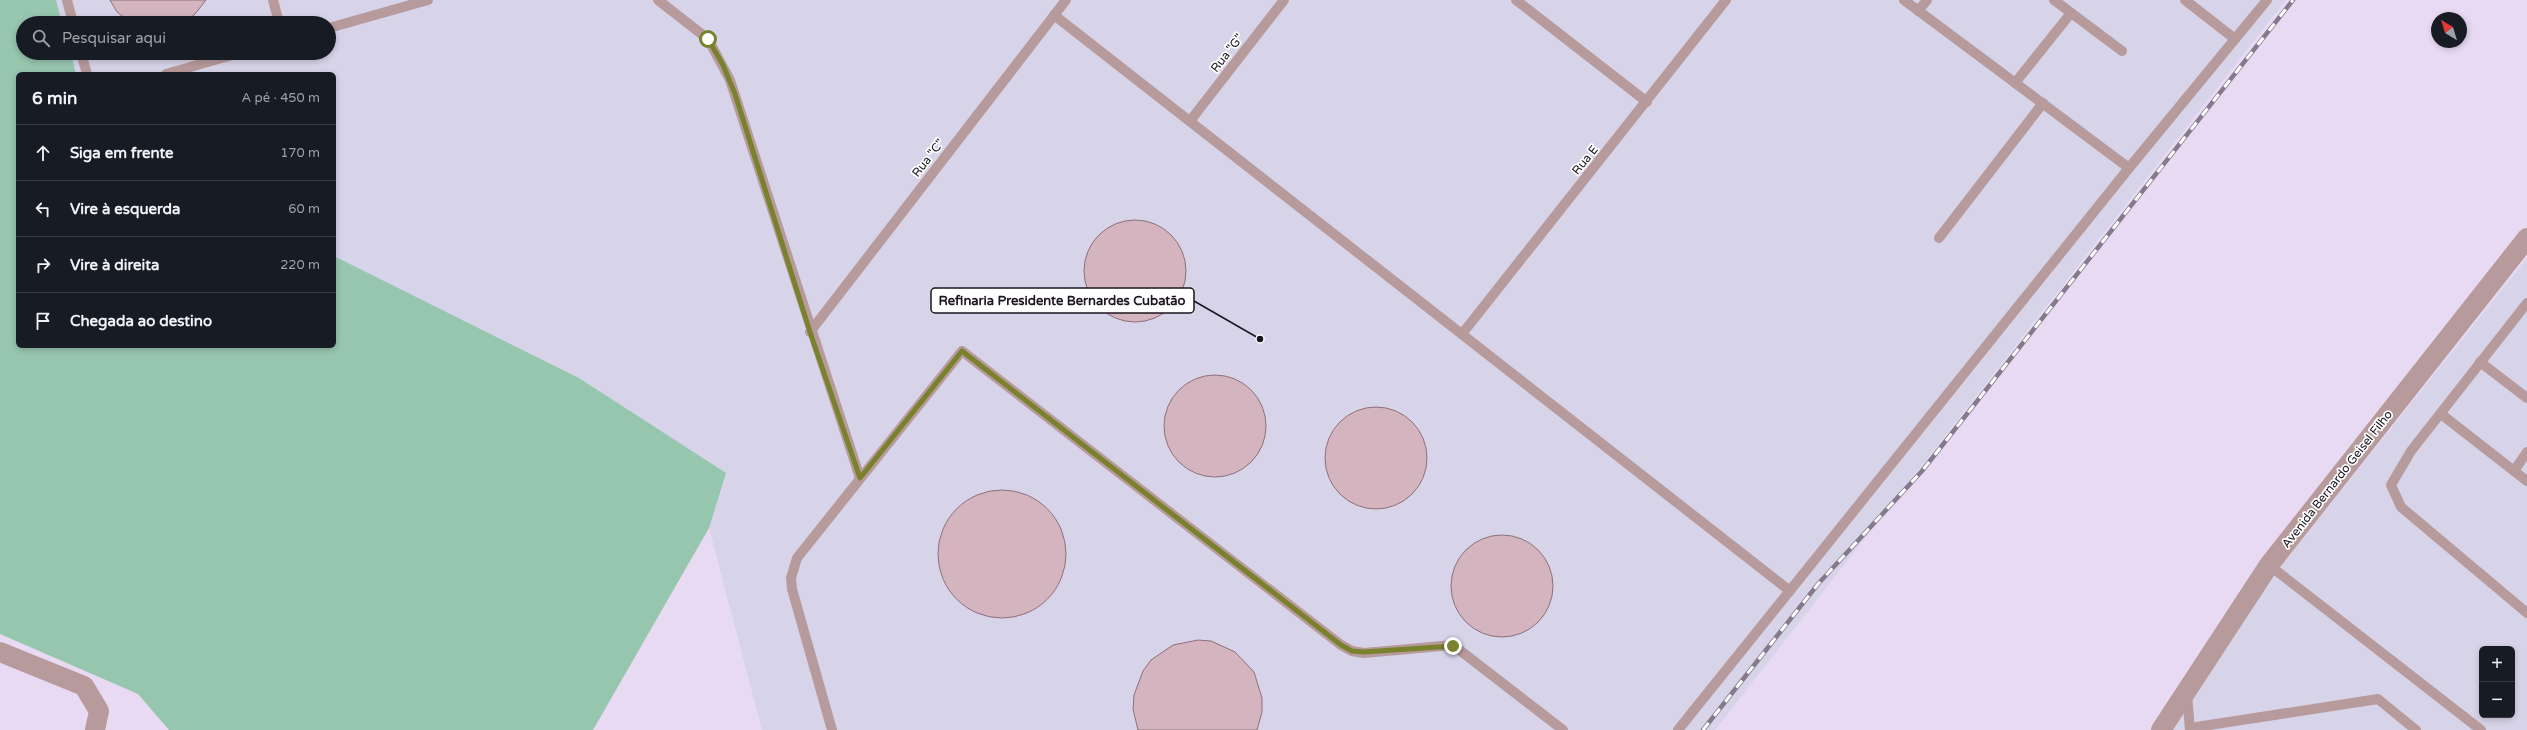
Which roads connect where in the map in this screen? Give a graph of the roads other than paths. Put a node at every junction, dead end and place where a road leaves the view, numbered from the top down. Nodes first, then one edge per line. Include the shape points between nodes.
1 (67, 0) edge
2 (273, 0) edge
3 (428, 0) edge
4 (658, 0) edge
5 (1066, 0) edge
6 (1284, 0) edge
7 (1516, 0) edge
8 (1726, 0) edge
9 (1904, 0) edge
10 (1927, 0) edge
11 (2054, 0) edge
12 (2185, 0) edge
13 (2267, 0) edge
14 (1918, 10) junction
15 (2071, 13) junction
16 (1054, 15) junction
17 (71, 16) edge
18 (277, 16) edge
19 (336, 26) edge
20 (2235, 39) junction
21 (2122, 51) dead end
22 (83, 60) edge
23 (215, 60) edge
24 (86, 72) edge
25 (173, 72) edge
26 (2015, 83) junction
27 (1647, 102) junction
28 (2043, 104) junction
29 (1190, 121) junction
30 (2129, 168) junction
31 (1939, 238) dead end
32 (2527, 238) edge
33 (2527, 303) edge
34 (810, 332) junction
35 (1462, 334) junction
36 (2480, 362) junction
37 (2527, 398) edge
38 (2441, 414) junction
39 (2527, 452) edge
40 (2514, 471) junction
41 (860, 478) junction
42 (2527, 481) edge
43 (2268, 565) junction
44 (1790, 591) junction
45 (2527, 613) edge
46 (0, 652) edge
47 (2187, 693) junction
48 (2190, 729) edge
49 (95, 730) edge
50 (832, 730) edge
51 (1563, 730) edge
52 (1678, 730) edge
53 (2161, 730) edge
54 (2416, 730) edge
55 (2481, 730) edge

1 - 17 lane
2 - 18 lane
3 - 19 lane
4 - 34 lane via 708,39 723,65 735,94
5 - 16 lane, Rua "C"
6 - 29 lane, Rua "G"
7 - 27 lane
8 - 27 lane, Rua E
9 - 14 lane
10 - 14 lane
11 - 15 lane
12 - 20 lane
13 - 20 lane
14 - 26 lane
15 - 21 lane
15 - 26 lane
16 - 29 lane
16 - 34 lane, Rua "C"
20 - 30 lane
22 - 24 lane
23 - 25 lane
26 - 28 lane
27 - 35 lane, Rua E
28 - 30 lane
28 - 31 lane
29 - 35 lane
30 - 44 lane
32 - 43 street, Avenida Bernardo Geisel Filho
33 - 36 lane
34 - 41 lane
35 - 44 lane
36 - 37 lane
36 - 38 lane
38 - 40 lane
38 - 45 lane via 2411,451 2391,485 2401,507
39 - 40 lane
40 - 42 lane
41 - 50 lane via 797,558 791,578
41 - 51 lane via 962,351 1341,645 1352,651 1364,652 1453,646
43 - 47 street, Avenida Bernardo Geisel Filho
43 - 55 lane
44 - 52 lane
46 - 49 street via 84,686 99,711
47 - 48 lane
47 - 53 street, Avenida Bernardo Geisel Filho
48 - 54 lane via 2378,699

